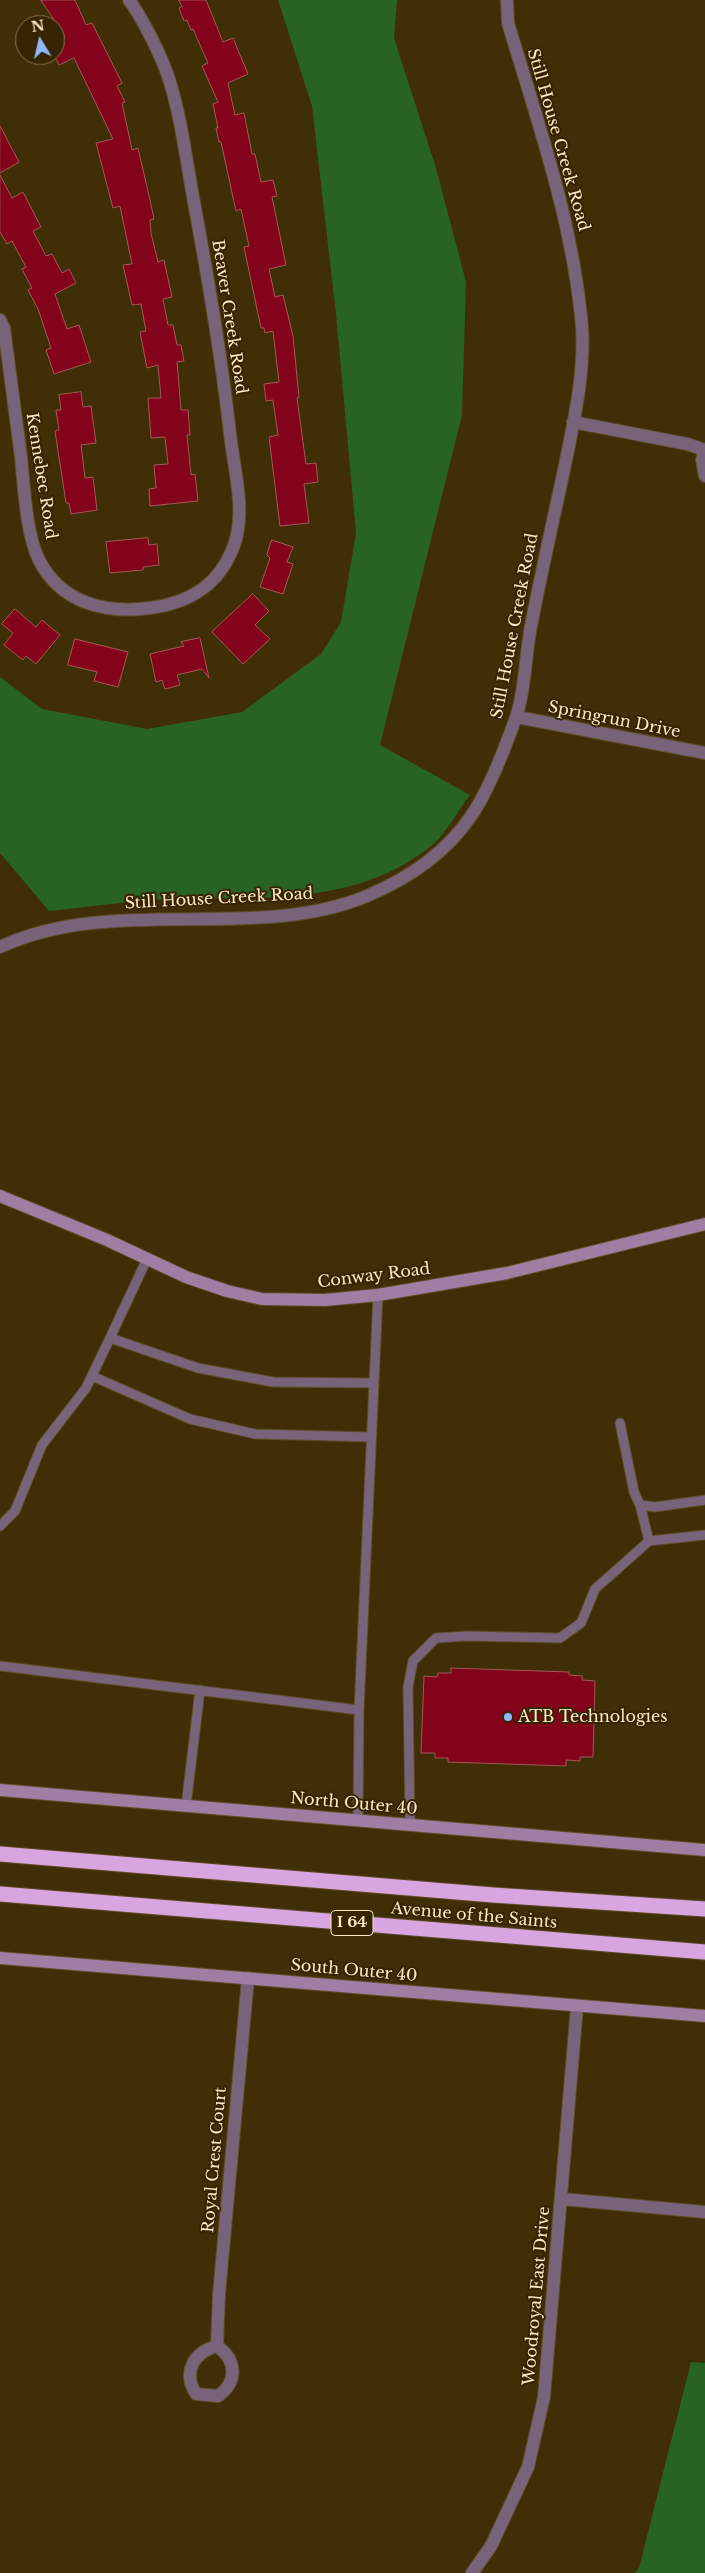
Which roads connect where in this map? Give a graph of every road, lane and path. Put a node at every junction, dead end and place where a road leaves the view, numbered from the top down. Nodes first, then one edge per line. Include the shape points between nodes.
1 (129, 0) edge
2 (507, 0) edge
3 (0, 320) edge
4 (573, 422) junction
5 (705, 476) edge
6 (158, 607) joint
7 (517, 717) junction
8 (705, 753) edge
9 (0, 947) edge
10 (0, 1196) edge
11 (705, 1224) edge
12 (146, 1259) junction
13 (378, 1295) junction
14 (110, 1338) junction
15 (92, 1376) junction
16 (374, 1383) junction
17 (620, 1423) dead end
18 (371, 1437) junction
19 (705, 1500) edge
20 (640, 1505) junction
21 (0, 1526) edge
22 (705, 1534) edge
23 (649, 1541) junction
24 (0, 1666) edge
25 (200, 1690) junction
26 (358, 1710) junction
27 (0, 1790) edge
28 (186, 1806) junction
29 (358, 1821) junction
30 (410, 1825) junction
31 (705, 1850) edge
32 (0, 1854) edge
33 (0, 1894) edge
34 (705, 1909) edge
35 (705, 1952) edge
36 (0, 1958) edge
37 (248, 1978) junction
38 (577, 2006) junction
39 (705, 2016) edge
40 (562, 2200) junction
41 (705, 2212) edge
42 (217, 2346) dead end
43 (472, 2573) edge

1 - 6 street, Beaver Creek Road via 169,77 179,119 217,326 240,516 234,546 215,579 198,594
2 - 4 street, Still House Creek Road via 508,23 566,219 578,292 582,340 580,386
3 - 6 street, Kennebec Road via 4,328 29,522 38,559 58,587 82,603 131,611
4 - 5 street via 705,450 702,460
4 - 7 street, Still House Creek Road via 530,626
7 - 8 street, Springrun Drive
7 - 9 street, Still House Creek Road via 470,819 439,854 406,876 366,896 324,909 286,915 94,923 54,929 16,939
10 - 12 street, Conway Road
11 - 13 street, Conway Road via 507,1273
12 - 13 street, Conway Road via 227,1292 262,1299 325,1300
12 - 14 lane
13 - 16 lane
14 - 15 lane
14 - 16 lane via 198,1368 273,1382
15 - 18 lane via 190,1419 255,1434
15 - 21 lane via 42,1445 15,1511
16 - 18 lane
17 - 20 lane via 634,1492
18 - 26 lane
19 - 20 lane via 655,1507
20 - 23 lane
22 - 23 lane
23 - 30 lane via 595,1589 581,1623 560,1638 436,1638 413,1661 408,1686
24 - 25 lane
25 - 26 lane
25 - 28 lane
26 - 29 lane
27 - 28 street, North Outer 40
28 - 29 street, North Outer 40
29 - 30 street, North Outer 40
30 - 31 street, North Outer 40
32 - 34 highway, Avenue of the Saints via 493,1895
33 - 35 highway, Avenue of the Saints / I 64
36 - 37 street, South Outer 40
37 - 38 street, South Outer 40
37 - 42 street, Royal Crest Court
38 - 39 street, South Outer 40
38 - 40 street, Woodroyal East Drive
40 - 41 street
40 - 43 street, Woodroyal East Drive via 544,2397 528,2467 491,2546

